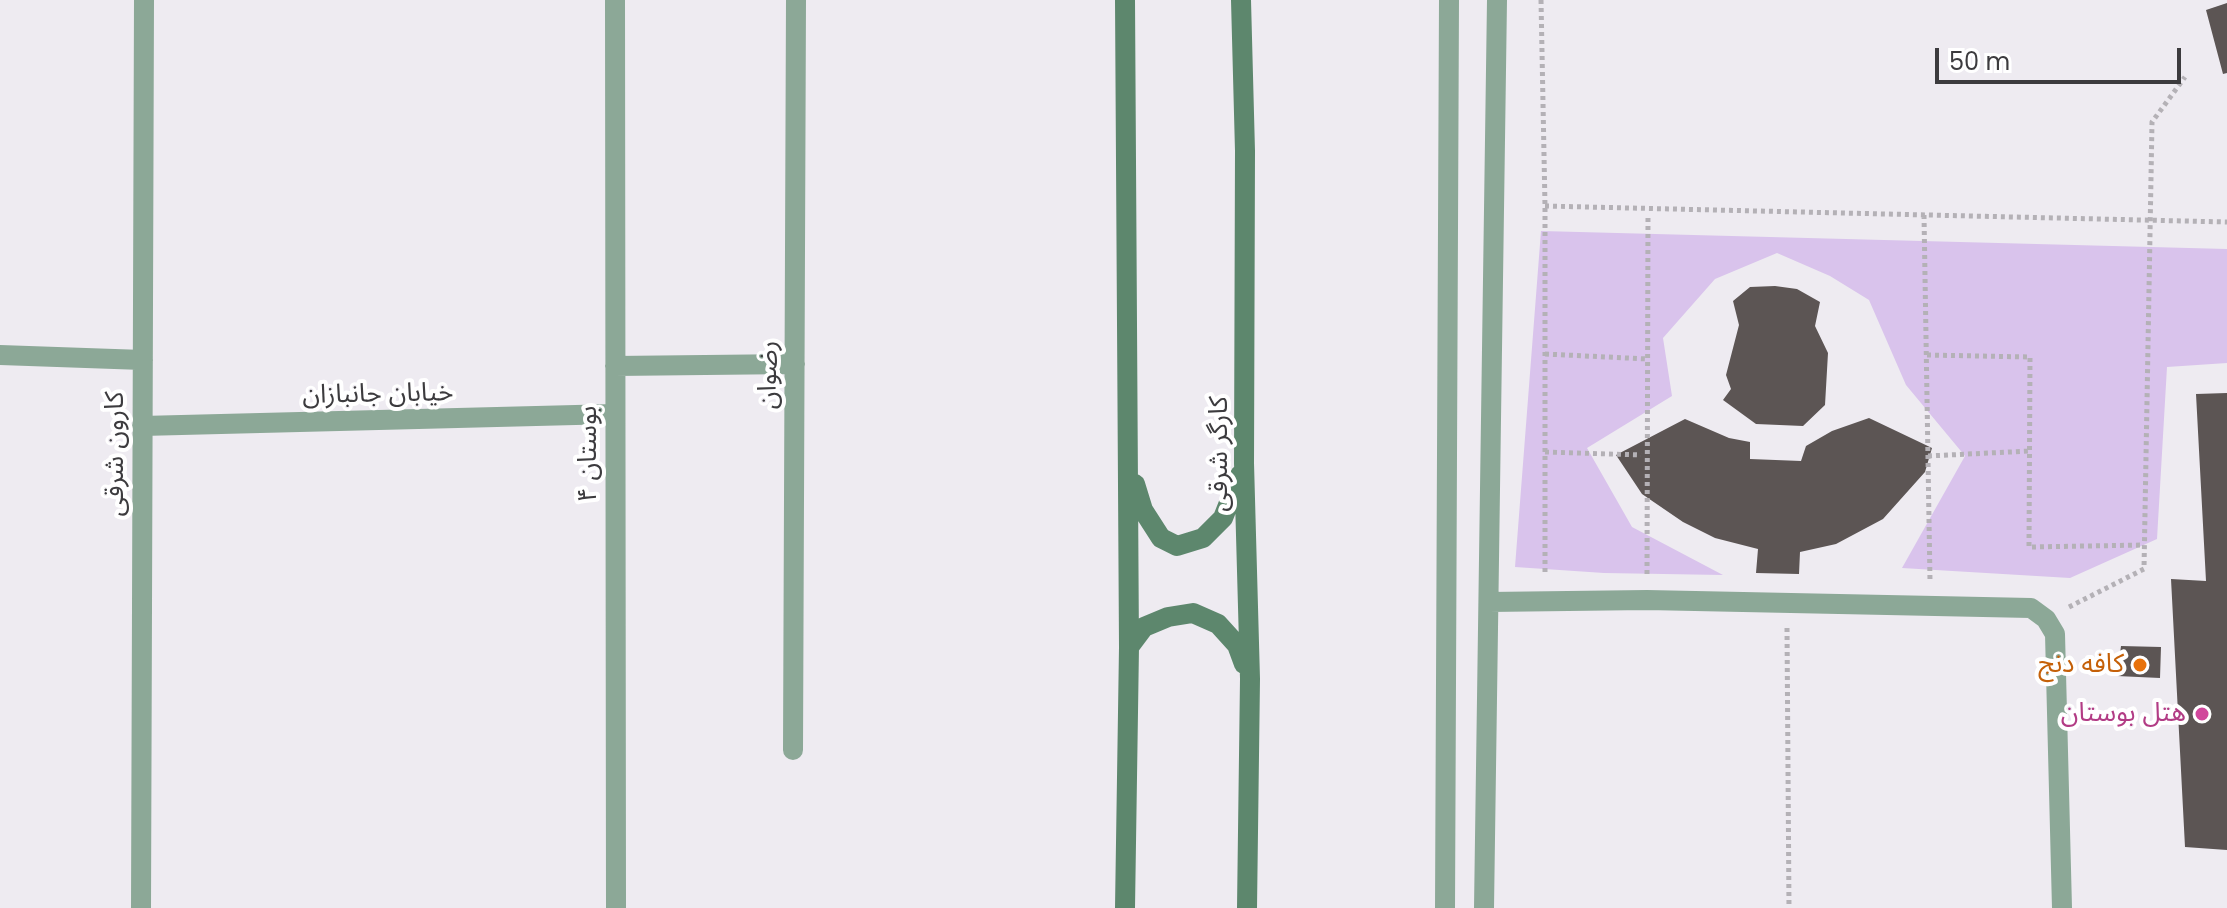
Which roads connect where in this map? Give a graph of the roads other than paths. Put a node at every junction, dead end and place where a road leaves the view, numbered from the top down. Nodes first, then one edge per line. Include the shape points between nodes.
1 (144, 0) edge
2 (615, 0) edge
3 (796, 0) edge
4 (1125, 0) edge
5 (1241, 0) edge
6 (1449, 0) edge
7 (1497, 0) edge
8 (0, 355) edge
9 (143, 360) junction
10 (795, 364) junction
11 (615, 366) junction
12 (615, 414) junction
13 (142, 426) junction
14 (1244, 463) junction
15 (1128, 465) junction
16 (1489, 602) junction
17 (1129, 647) junction
18 (1250, 679) junction
19 (793, 750) dead end
20 (141, 908) edge
21 (616, 908) edge
22 (1125, 908) edge
23 (1247, 908) edge
24 (1445, 908) edge
25 (1484, 908) edge
26 (2062, 908) edge

1 - 9 street, کارون شرقی
2 - 11 street, بوستان ۴
3 - 10 street, رضوان
4 - 15 main road
5 - 14 main road, کارگر شرقی
6 - 24 street
7 - 16 street
8 - 9 street
9 - 13 street, کارون شرقی
10 - 11 street
10 - 19 street, رضوان
11 - 12 street, بوستان ۴
12 - 13 street, خیابان جانبازان
12 - 21 street, بوستان ۴
13 - 20 street, کارون شرقی
14 - 15 main road via 1223,518 1203,538 1177,546 1161,538 1143,510
14 - 18 main road, کارگر شرقی
15 - 17 main road
16 - 25 street
16 - 26 street via 2031,608 2055,634
17 - 18 main road via 1144,627 1193,613 1218,624 1237,645
17 - 22 main road
18 - 23 main road, کارگر شرقی

